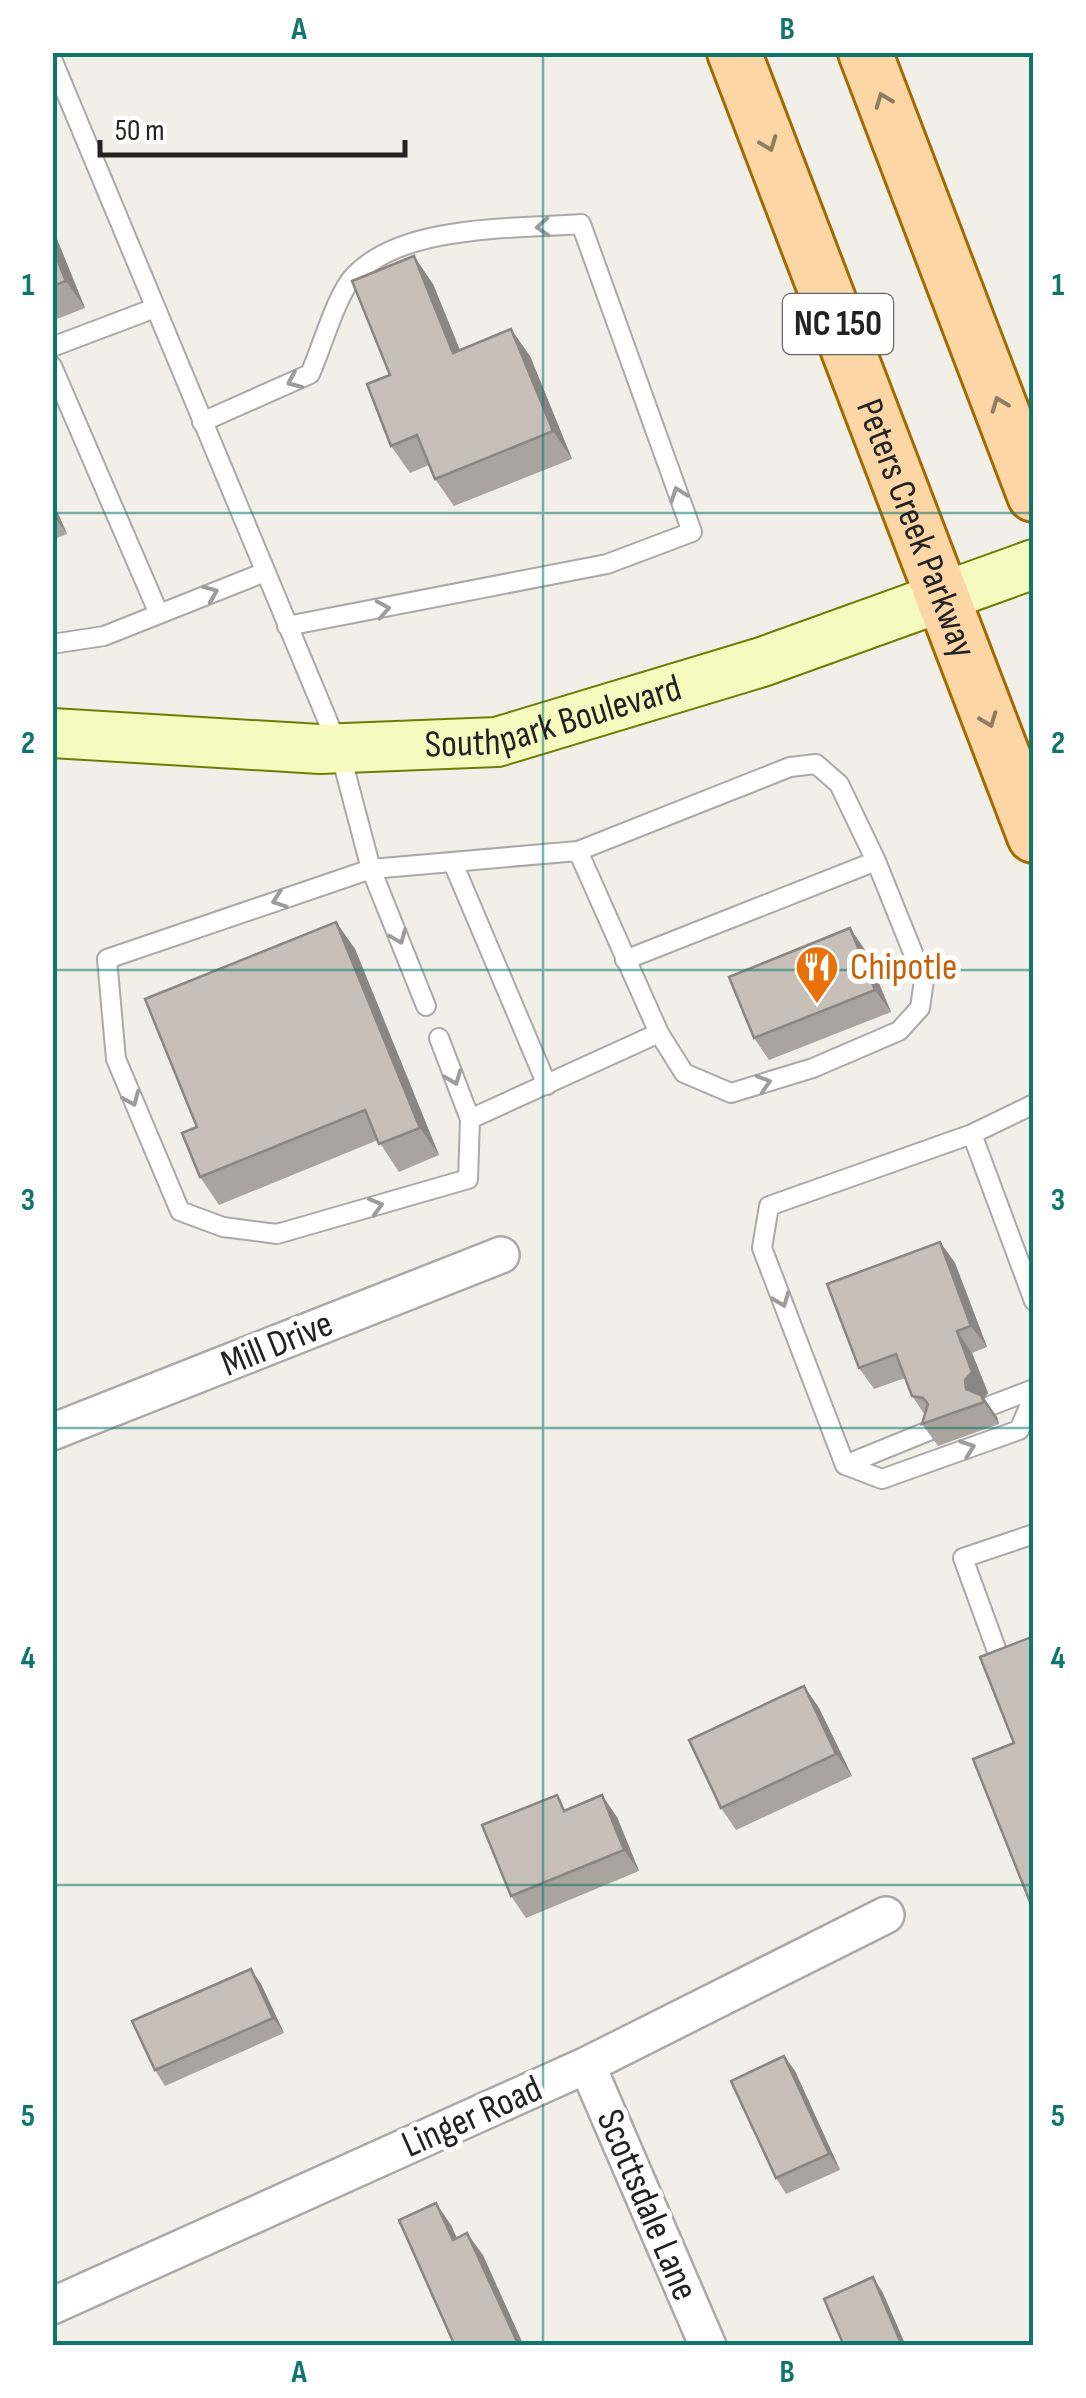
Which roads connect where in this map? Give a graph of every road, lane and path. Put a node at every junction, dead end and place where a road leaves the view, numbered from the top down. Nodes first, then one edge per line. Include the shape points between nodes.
1 (734, 52) edge
2 (865, 52) edge
3 (52, 60) edge
4 (155, 308) junction
5 (52, 347) edge
6 (52, 366) edge
7 (202, 422) junction
8 (1034, 495) edge
9 (1034, 564) edge
10 (265, 572) junction
11 (942, 596) junction
12 (159, 614) junction
13 (287, 626) junction
14 (52, 644) edge
15 (52, 733) edge
16 (338, 748) junction
17 (1034, 836) edge
18 (578, 851) junction
19 (876, 860) junction
20 (453, 863) junction
21 (371, 869) junction
22 (625, 960) junction
23 (426, 1006) dead end
24 (659, 1033) junction
25 (439, 1038) dead end
26 (547, 1084) junction
27 (1034, 1104) edge
28 (470, 1118) junction
29 (972, 1134) junction
30 (501, 1255) dead end
31 (1034, 1301) edge
32 (1034, 1392) edge
33 (992, 1405) dead end
34 (932, 1430) edge
35 (52, 1432) edge
36 (846, 1465) junction
37 (1034, 1534) edge
38 (1034, 1653) edge
39 (886, 1915) dead end
40 (587, 2065) junction
41 (52, 2306) edge
42 (708, 2346) edge

1 -> 11 main road, Peters Creek Parkway / NC 150
8 -> 2 main road
3 - 4 lane
4 - 5 lane
4 - 7 lane
6 - 12 lane
7 - 10 lane
13 -> 7 lane via 607,564 692,532 581,224 453,234 393,248 352,277 310,374
9 - 11 street, Southpark Boulevard
12 -> 10 lane
10 - 13 lane
11 - 16 street, Southpark Boulevard via 762,662 497,742
11 -> 17 main road, Peters Creek Parkway / NC 150
12 - 14 lane via 104,636
13 - 16 lane
15 - 16 street, Southpark Boulevard
16 - 21 lane
18 - 19 lane via 790,767 816,764 838,784
18 - 20 lane
18 - 22 lane
19 - 22 lane
24 -> 19 lane via 684,1073 731,1093 813,1068 898,1030 920,1008 924,980
20 - 21 lane
20 - 26 lane
21 -> 23 lane
21 -> 28 lane via 107,960 116,1059 180,1211 222,1227 277,1234 468,1179
22 - 24 lane
24 - 26 lane
25 -> 28 lane
26 - 28 lane
27 - 29 lane
29 - 31 lane
29 -> 36 lane via 770,1206 762,1248
30 - 35 street, Mill Drive
32 - 33 lane
36 -> 32 lane via 882,1479 1018,1430
34 - 36 lane
37 - 38 lane via 963,1558 1002,1665
39 - 40 street, Linger Road
40 - 41 street, Linger Road
40 - 42 street, Scottsdale Lane

